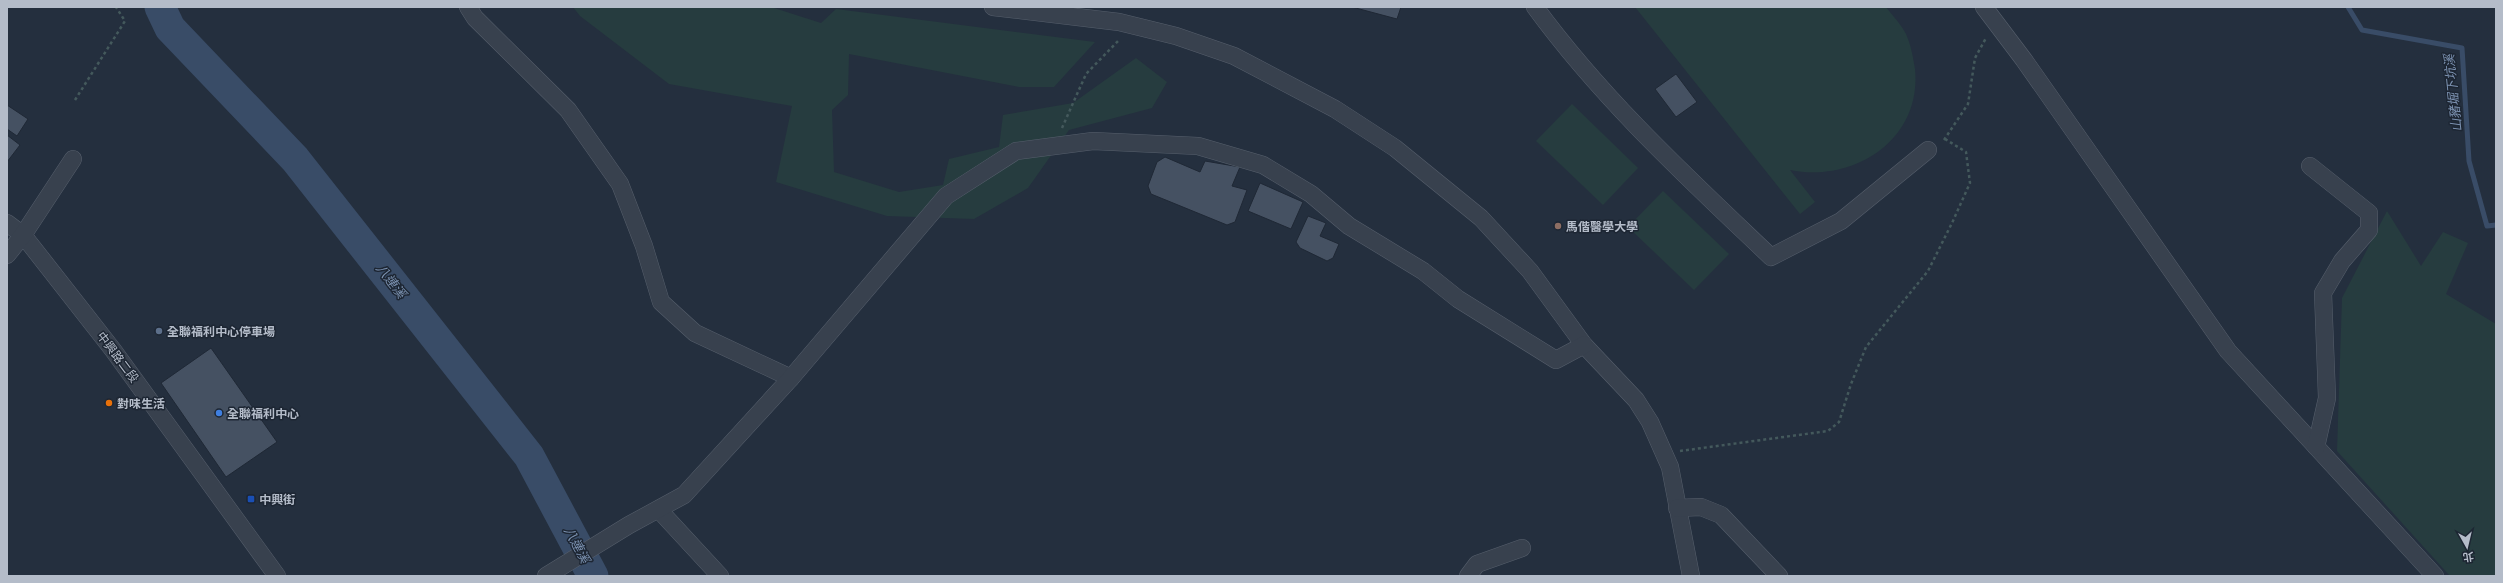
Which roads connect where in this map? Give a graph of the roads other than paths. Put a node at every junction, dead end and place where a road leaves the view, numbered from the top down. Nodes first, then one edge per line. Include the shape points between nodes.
1 (468, 7) edge
2 (993, 7) edge
3 (1535, 7) edge
4 (1984, 7) edge
5 (1928, 150) road end
6 (73, 159) dead end
7 (2310, 166) dead end
8 (7, 223) edge
9 (24, 235) junction
10 (7, 255) edge
11 (1584, 346) junction
12 (791, 378) junction
13 (2316, 447) junction
14 (1677, 508) junction
15 (659, 510) junction
16 (1522, 548) dead end
17 (277, 576) edge
18 (546, 576) edge
19 (720, 576) edge
20 (1468, 576) edge
21 (1691, 576) edge
22 (1779, 576) edge
23 (2436, 576) edge

1 - 12 street via 475,18 568,110 620,184 644,246 661,302 695,333
2 - 11 street via 1135,26 1176,36 1234,56 1335,109 1395,148 1481,218 1530,272
3 - 5 street via 1618,108 1771,257 1841,221
4 - 13 street via 2228,351
6 - 9 street
7 - 13 street via 2369,213 2369,230 2342,261 2323,293 2327,398
8 - 9 street, 中興路二段
9 - 10 street
9 - 17 street, 中興路二段 via 113,350
11 - 12 street via 1556,360 1458,299 1423,271 1349,226 1310,194 1264,165 1198,146 1093,140 1016,151 946,196
11 - 14 street via 1636,400 1650,422 1670,467
12 - 15 street via 684,494
13 - 23 street
14 - 21 street
14 - 22 street via 1701,507 1721,515
15 - 18 street via 629,525
15 - 19 street
16 - 20 street via 1477,564

